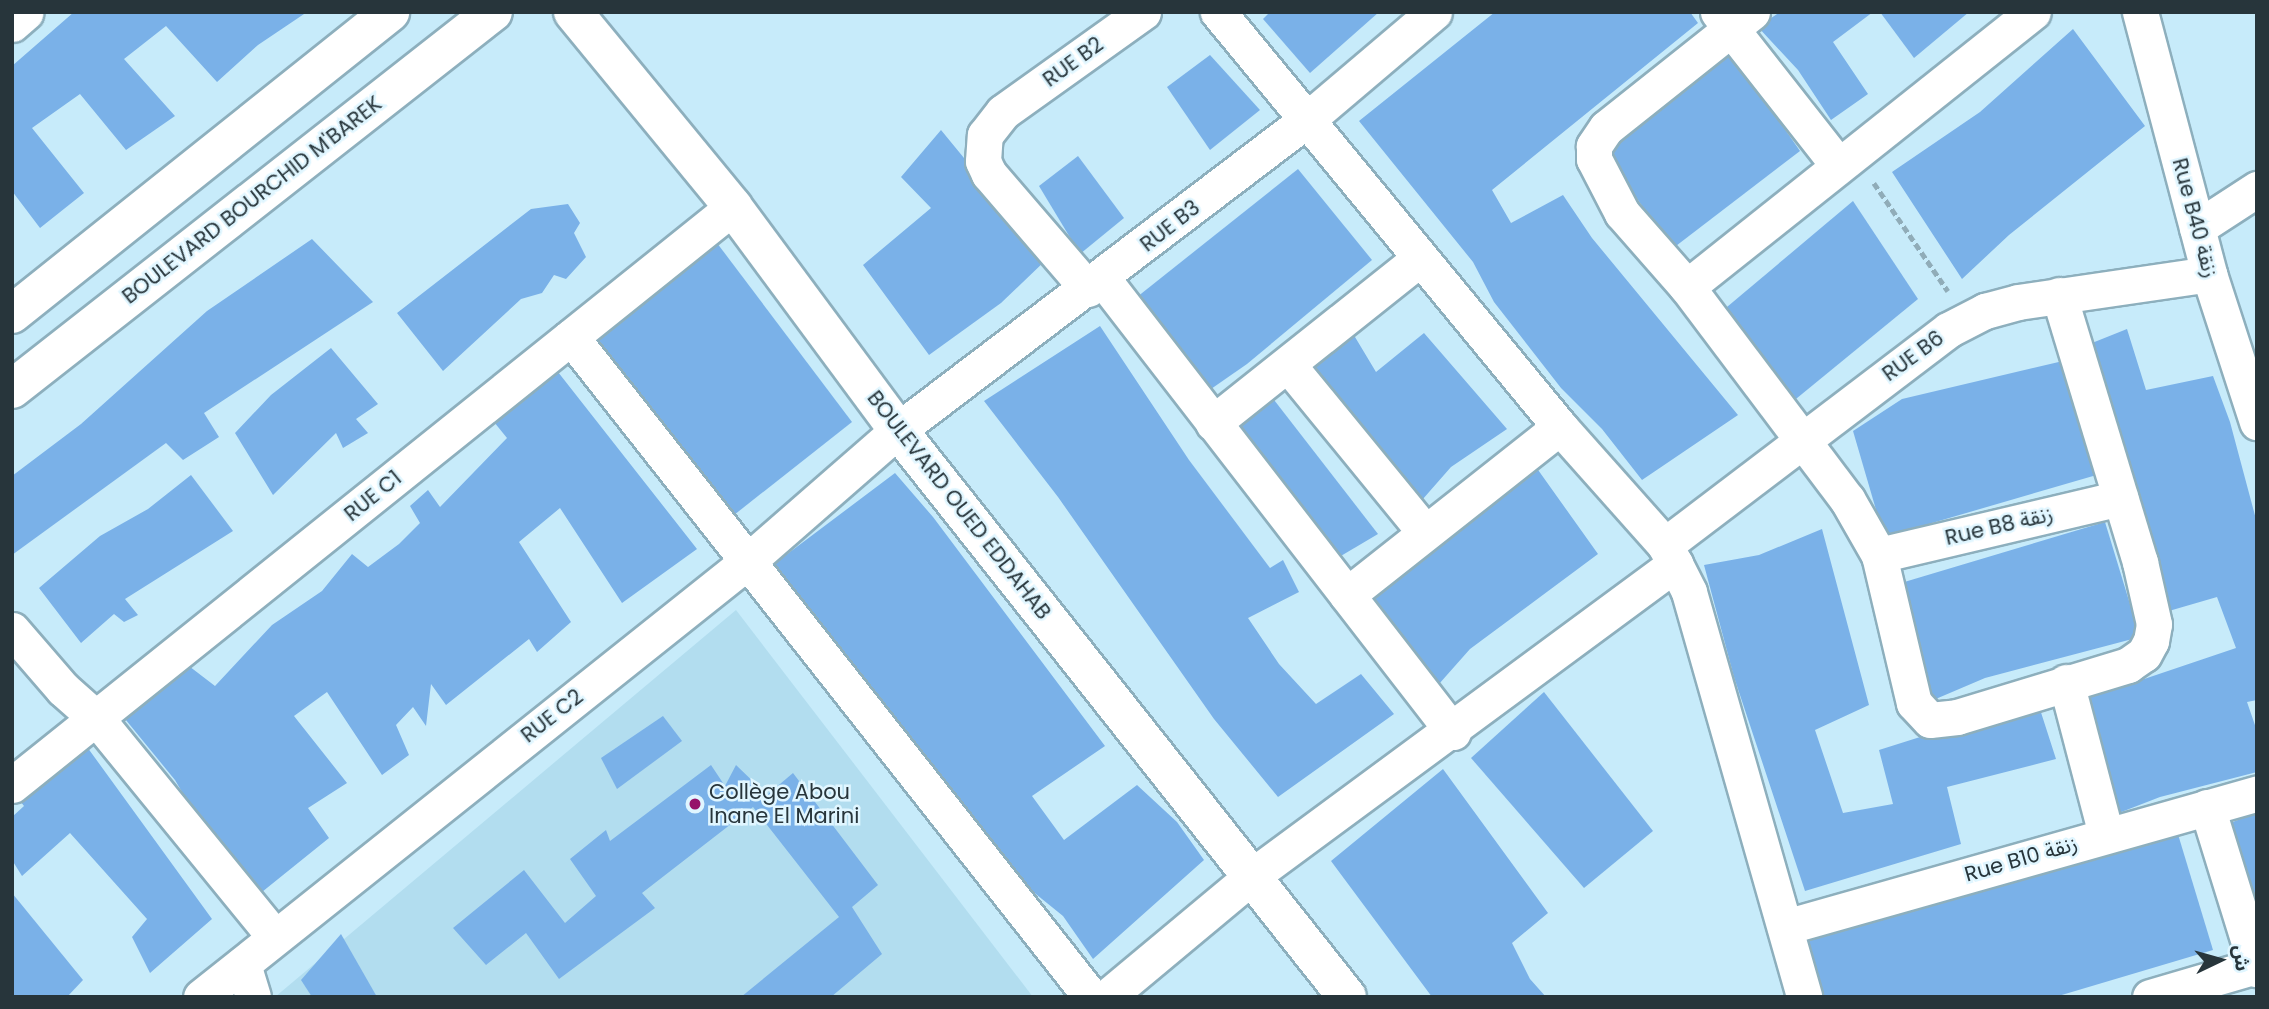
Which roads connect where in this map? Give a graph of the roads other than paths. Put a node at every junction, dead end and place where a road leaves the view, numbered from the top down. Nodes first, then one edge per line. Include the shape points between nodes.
1 (26, 12) edge
2 (390, 12) edge
3 (492, 12) edge
4 (573, 12) edge
5 (1143, 12) edge
6 (1218, 12) edge
7 (1434, 12) edge
8 (2033, 12) edge
9 (2140, 12) edge
10 (1733, 18) edge
11 (12, 23) edge
12 (1309, 118) junction
13 (1846, 159) junction
14 (2257, 189) edge
15 (733, 207) junction
16 (2197, 228) junction
17 (1419, 259) junction
18 (2209, 274) junction
19 (1095, 284) junction
20 (1687, 287) junction
21 (2059, 295) junction
22 (12, 314) edge
23 (570, 337) junction
24 (1289, 366) junction
25 (12, 389) edge
26 (2257, 422) edge
27 (1213, 423) junction
28 (1560, 427) junction
29 (898, 430) junction
30 (1803, 437) junction
31 (2120, 498) junction
32 (1424, 531) junction
33 (1670, 554) junction
34 (1879, 555) junction
35 (748, 561) junction
36 (1347, 595) junction
37 (12, 629) edge
38 (2066, 682) junction
39 (97, 719) junction
40 (1453, 732) junction
41 (12, 785) edge
42 (2257, 793) edge
43 (2207, 807) junction
44 (2106, 835) junction
45 (1252, 876) junction
46 (1785, 927) junction
47 (274, 936) junction
48 (243, 964) junction
49 (2256, 967) edge
50 (201, 997) edge
51 (253, 997) edge
52 (1091, 997) edge
53 (1107, 997) edge
54 (1348, 997) edge
55 (1804, 997) edge
56 (2150, 997) edge

1 - 11 street
2 - 22 street
3 - 25 street, BOULEVARD BOURCHID M'BAREK
4 - 15 street, BOULEVARD OUED EDDAHAB
5 - 19 street, RUE B2 via 1003,112 985,135 986,167
6 - 12 street
7 - 12 street, RUE B3
8 - 13 street
9 - 16 street, Rue B40 زنقة
10 - 13 street
10 - 20 street via 1606,128 1594,146 1608,193
12 - 17 street
12 - 19 street, RUE B3
13 - 20 street
14 - 16 street
15 - 23 street, RUE C1
15 - 29 street, BOULEVARD OUED EDDAHAB
16 - 18 street, Rue B40 زنقة
17 - 24 street
17 - 28 street
18 - 21 street, RUE B6
18 - 26 street, Rue B40 زنقة
19 - 27 street
19 - 29 street, RUE B3
20 - 30 street
21 - 30 street, RUE B6 via 2018,302 1968,320
21 - 31 street
23 - 35 street
23 - 39 street, RUE C1
24 - 27 street
24 - 32 street
27 - 36 street
28 - 32 street
28 - 33 street
29 - 35 street, RUE C2
29 - 45 street, BOULEVARD OUED EDDAHAB
30 - 33 street, RUE B6
30 - 34 street
31 - 34 street, Rue B8 زنقة
31 - 38 street via 2154,624 2151,641 2144,654 2128,665
32 - 36 street
33 - 40 street, RUE B6
33 - 46 street via 1689,592
34 - 38 street via 1914,704 1930,720 1958,717
35 - 47 street, RUE C2
35 - 52 street
36 - 40 street
37 - 39 street via 38,662
38 - 44 street
39 - 41 street, RUE C1
39 - 47 street
40 - 45 street, RUE B6
42 - 43 street, Rue B10 زنقة
43 - 44 street, Rue B10 زنقة
43 - 49 street
44 - 46 street, Rue B10 زنقة
45 - 53 street, RUE B6
45 - 54 street, BOULEVARD OUED EDDAHAB
46 - 55 street
47 - 48 street, RUE C2
48 - 50 street, RUE C2
48 - 51 street
49 - 56 street

